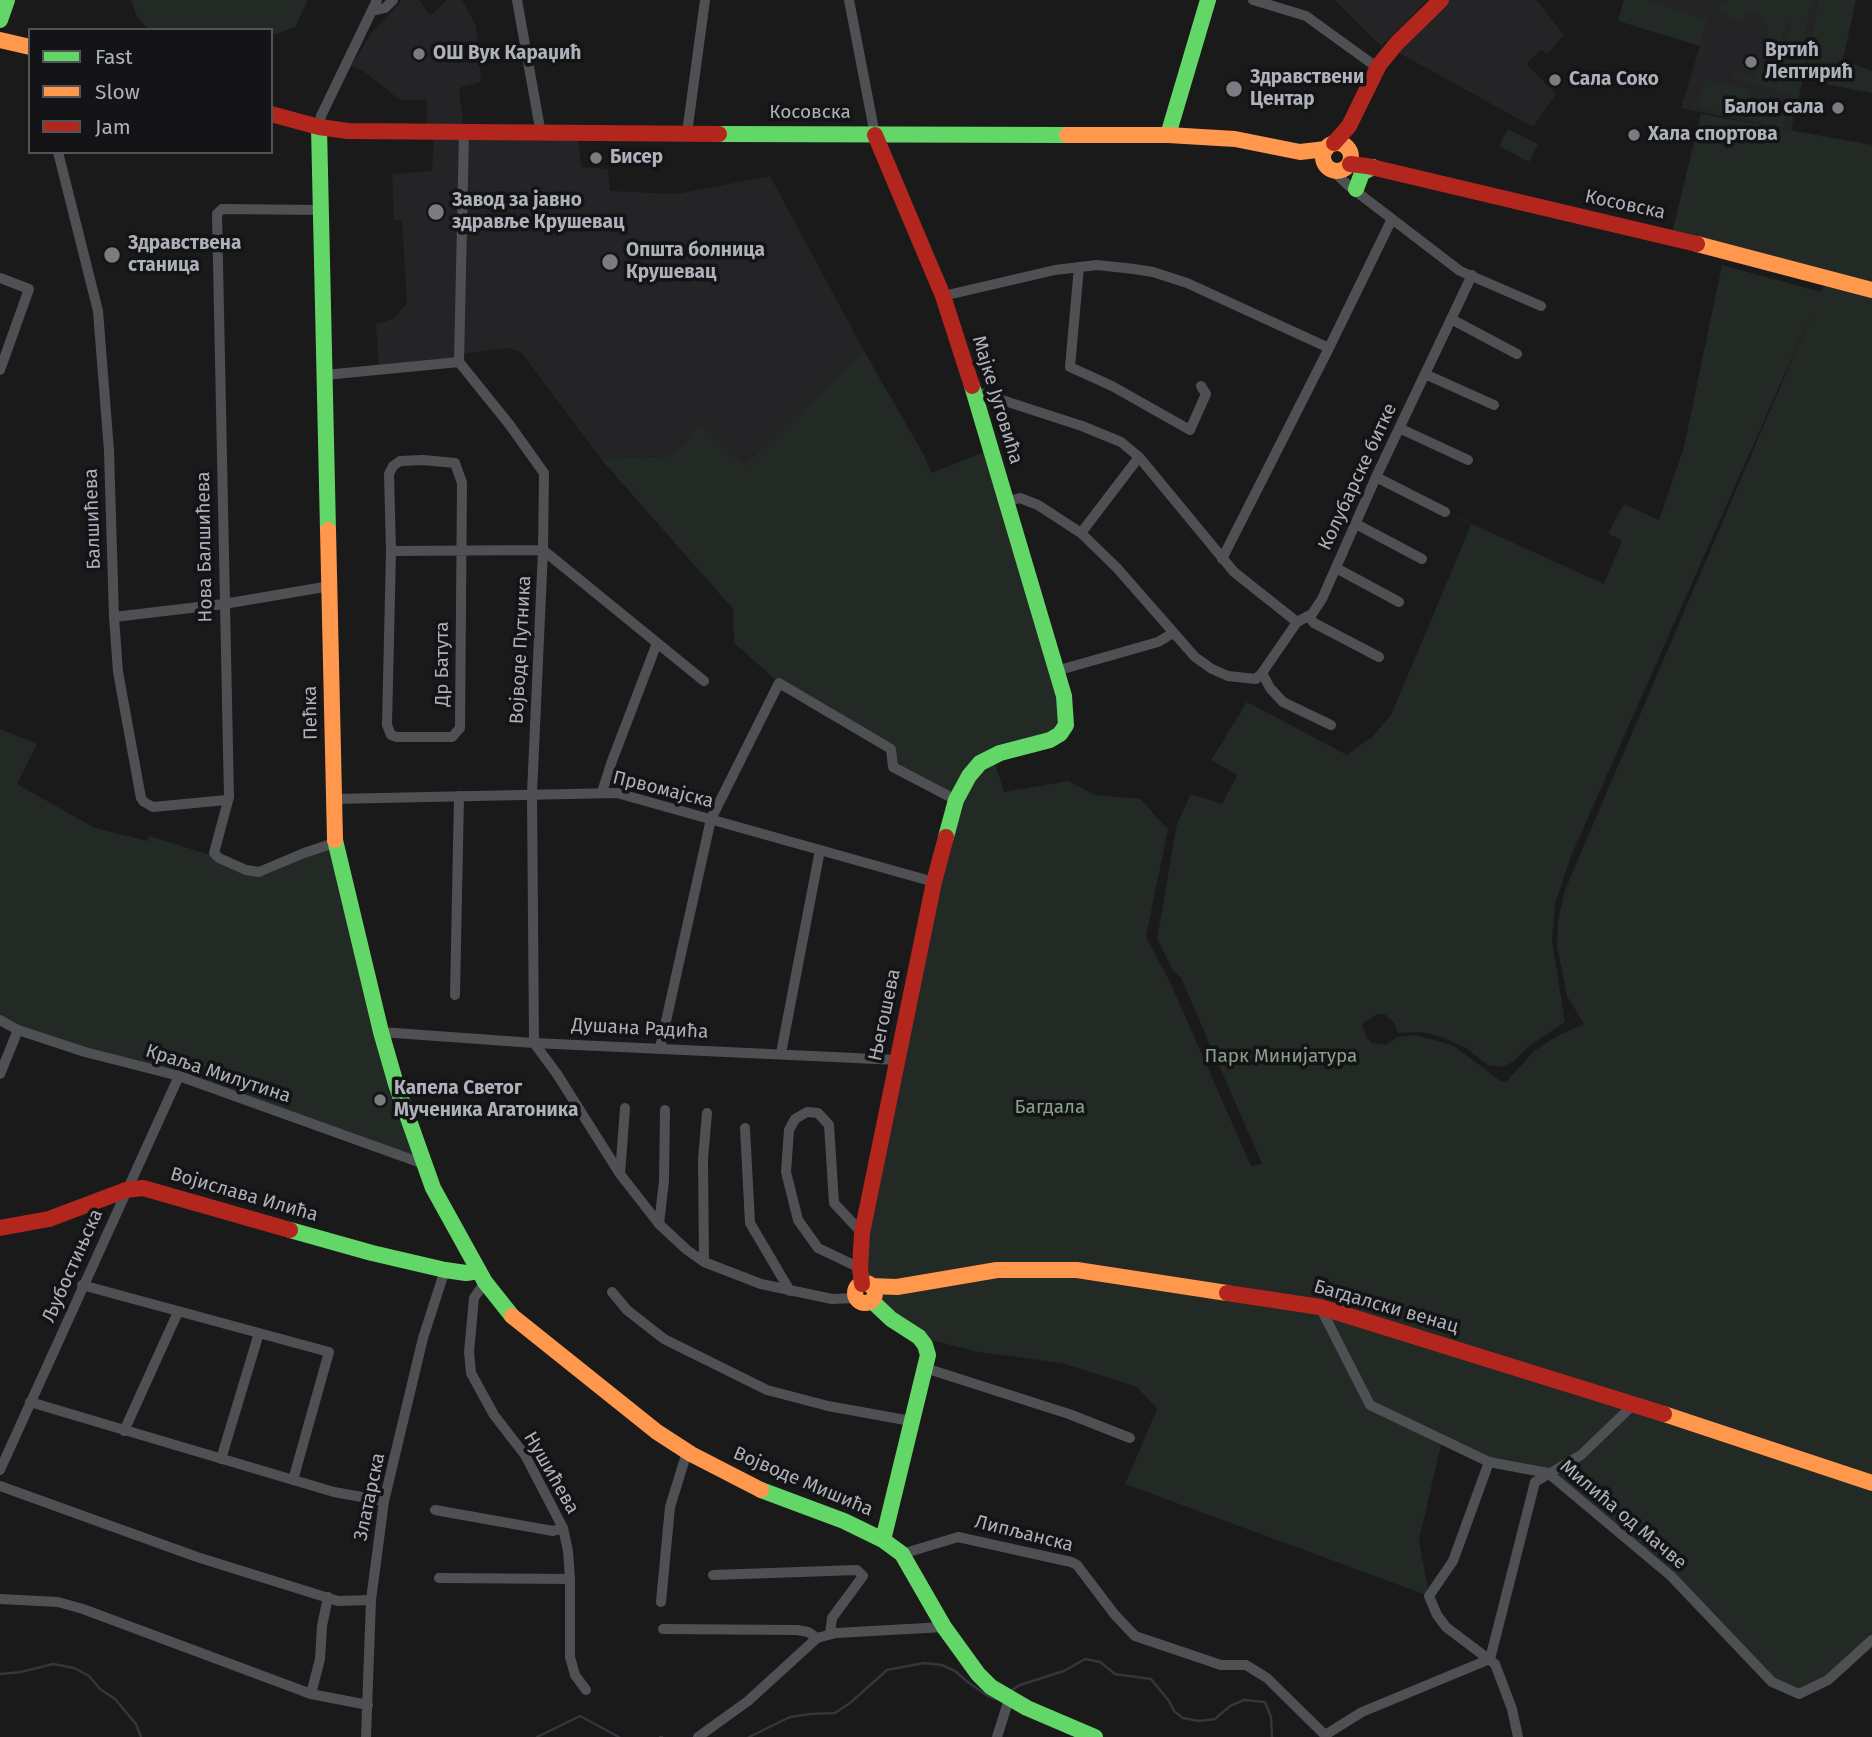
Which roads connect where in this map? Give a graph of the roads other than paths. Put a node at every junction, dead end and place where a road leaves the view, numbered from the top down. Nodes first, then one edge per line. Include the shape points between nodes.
1 (7, 0) edge
2 (377, 0) edge
3 (393, 0) edge
4 (517, 0) edge
5 (705, 0) edge
6 (849, 0) edge
7 (1208, 0) edge
8 (1253, 0) edge
9 (1441, 0) edge
10 (372, 12) junction
11 (0, 20) edge
12 (0, 40) edge
13 (28, 47) edge
14 (1379, 65) junction
15 (273, 115) edge
16 (319, 127) junction
17 (464, 131) junction
18 (687, 133) junction
19 (541, 134) junction
20 (875, 135) junction
21 (1168, 135) junction
22 (58, 154) edge
23 (1339, 157) junction
24 (1370, 166) junction
25 (1356, 191) junction
26 (320, 210) junction
27 (1392, 219) junction
28 (1079, 267) junction
29 (1472, 275) junction
30 (0, 278) edge
31 (1872, 290) edge
32 (943, 296) junction
33 (1541, 306) dead end
34 (1451, 319) junction
35 (1329, 348) junction
36 (1517, 354) dead end
37 (459, 362) junction
38 (0, 370) edge
39 (1425, 374) junction
40 (325, 375) junction
41 (1201, 386) dead end
42 (974, 391) junction
43 (1494, 405) dead end
44 (1399, 428) junction
45 (1139, 457) junction
46 (1468, 460) dead end
47 (1376, 477) junction
48 (1005, 502) junction
49 (1445, 512) dead end
50 (1356, 524) junction
51 (1081, 533) junction
52 (543, 550) junction
53 (391, 551) junction
54 (461, 552) junction
55 (1222, 559) junction
56 (1422, 559) dead end
57 (1336, 568) junction
58 (330, 586) junction
59 (1399, 602) dead end
60 (224, 604) junction
61 (114, 617) junction
62 (1308, 617) junction
63 (1297, 622) junction
64 (1173, 633) junction
65 (657, 643) junction
66 (1379, 657) dead end
67 (1056, 671) junction
68 (1259, 676) junction
69 (704, 681) dead end
70 (1331, 725) dead end
71 (980, 764) joint
72 (602, 792) junction
73 (532, 793) junction
74 (459, 796) junction
75 (333, 799) junction
76 (226, 800) junction
77 (956, 800) junction
78 (711, 820) junction
79 (334, 844) junction
80 (820, 850) junction
81 (934, 883) junction
82 (455, 995) dead end
83 (0, 1020) edge
84 (18, 1030) junction
85 (381, 1032) junction
86 (534, 1042) junction
87 (660, 1048) junction
88 (781, 1054) junction
89 (897, 1060) junction
90 (0, 1074) edge
91 (179, 1076) junction
92 (625, 1108) dead end
93 (665, 1110) dead end
94 (707, 1113) dead end
95 (745, 1128) dead end
96 (424, 1164) junction
97 (620, 1174) junction
98 (126, 1190) junction
99 (659, 1224) junction
100 (0, 1228) edge
101 (862, 1233) junction
102 (704, 1262) junction
103 (445, 1270) junction
104 (482, 1277) junction
105 (82, 1285) junction
106 (864, 1287) junction
107 (612, 1292) dead end
108 (790, 1292) junction
109 (1320, 1307) junction
110 (178, 1312) junction
111 (259, 1333) junction
112 (925, 1368) junction
113 (30, 1402) junction
114 (1634, 1404) junction
115 (911, 1421) junction
116 (124, 1431) junction
117 (1130, 1438) dead end
118 (687, 1452) junction
119 (221, 1459) junction
120 (1489, 1462) junction
121 (0, 1470) edge
122 (1548, 1473) junction
123 (293, 1480) junction
124 (1872, 1483) edge
125 (0, 1486) edge
126 (384, 1501) junction
127 (435, 1510) dead end
128 (563, 1528) junction
129 (883, 1539) junction
130 (902, 1554) junction
131 (713, 1575) dead end
132 (439, 1578) dead end
133 (570, 1579) junction
134 (328, 1597) junction
135 (0, 1599) edge
136 (371, 1600) junction
137 (661, 1602) dead end
138 (944, 1627) junction
139 (663, 1629) dead end
140 (830, 1634) junction
141 (817, 1638) junction
142 (1872, 1640) edge
143 (1490, 1659) junction
144 (586, 1690) dead end
145 (311, 1694) junction
146 (1012, 1700) junction
147 (368, 1705) junction
148 (700, 1736) edge
149 (1326, 1736) edge
150 (366, 1737) edge
151 (997, 1737) edge
152 (1095, 1737) edge
153 (1518, 1737) edge

1 - 11 street
2 - 10 street
3 - 10 street
4 - 19 street
5 - 18 street
6 - 20 street, Мајке Југовића
7 - 21 street
8 - 14 street via 1306,16
9 - 14 street
10 - 16 street
12 - 13 street
14 - 23 street
15 - 16 street, Косовска
16 - 17 street, Косовска
16 - 26 street, Пећка
17 - 19 street, Косовска
17 - 37 street
18 - 19 street, Косовска
18 - 20 street, Косовска
20 - 21 street, Косовска
20 - 32 street, Мајке Југовића
21 - 23 street, Косовска via 1235,139
22 - 61 street, Балшићева via 98,312 109,451
23 - 24 street, Косовска
23 - 25 street
24 - 25 street via 1362,173
24 - 31 street, Косовска
25 - 27 street
26 - 40 street, Пећка
26 - 60 street, Нова Балшићева via 222,209 217,214
27 - 29 street via 1460,271
27 - 35 street
28 - 32 street
28 - 35 street via 1097,265 1170,277
28 - 41 street via 1070,367 1190,430 1206,394
29 - 33 street
29 - 34 street, Колубарске битке
30 - 38 street via 29,289
32 - 42 street, Мајке Југовића
34 - 36 street
34 - 39 street, Колубарске битке
35 - 55 street
37 - 40 street
37 - 52 street, Војводе Путника via 544,473
39 - 43 street
39 - 44 street, Колубарске битке
40 - 58 street, Пећка
42 - 45 street via 1115,439
42 - 48 street, Мајке Југовића
44 - 46 street
44 - 47 street, Колубарске битке
45 - 51 street
45 - 55 street
47 - 49 street
47 - 50 street, Колубарске битке
48 - 51 street via 1020,498 1038,505
48 - 67 street, Мајке Југовића
50 - 56 street
50 - 57 street, Колубарске битке
51 - 64 street
52 - 54 street
52 - 65 street
52 - 73 street, Војводе Путника
53 - 54 street
53 - 54 street, Др Батута via 391,470 400,461 423,460 450,461 458,466 464,497
53 - 54 street, Др Батута via 387,725 397,737 452,737 460,728
55 - 63 street
57 - 59 street
57 - 62 street, Колубарске битке
58 - 60 street
58 - 75 street, Пећка
60 - 61 street
60 - 76 street, Нова Балшићева
61 - 76 street, Балшићева via 118,672 144,802 153,807
62 - 63 street
62 - 66 street
63 - 68 street
64 - 67 street via 1158,642
64 - 68 street via 1212,669 1228,676
65 - 69 street
65 - 72 street
67 - 71 street, Мајке Југовића via 1066,711 1066,725 1060,734
68 - 70 street via 1283,702
71 - 77 street, Његошева
72 - 73 street, Првомајска
72 - 78 street, Првомајска via 642,798
73 - 74 street, Првомајска
73 - 86 street, Војводе Путника
74 - 75 street, Првомајска
74 - 82 street
75 - 79 street, Пећка
76 - 79 street, Нова Балшићева via 214,853 246,870 259,872
77 - 78 street via 893,767 891,749 779,683
77 - 81 street, Његошева
78 - 80 street, Првомајска
78 - 87 street
79 - 85 street, Пећка
80 - 81 street, Првомајска
80 - 88 street
81 - 89 street, Његошева
83 - 84 street, Краља Милутина
84 - 90 street
84 - 91 street, Краља Милутина
85 - 86 street, Душана Радића
85 - 96 street, Пећка
86 - 87 street, Душана Радића
86 - 97 street
87 - 88 street, Душана Радића
88 - 89 street, Душана Радића
89 - 101 street, Његошева
91 - 96 street, Краља Милутина
91 - 98 street, Љубостињска
92 - 97 street
93 - 99 street
94 - 102 street
95 - 108 street via 750,1223
96 - 104 street, Пећка
97 - 99 street
98 - 100 street, Војислава Илића via 48,1219
98 - 103 street, Војислава Илића via 143,1188
98 - 105 street, Љубостињска
99 - 102 street
101 - 106 street, Његошева
101 - 106 street via 834,1203 825,1118 812,1111 795,1119 789,1130 786,1171 797,1220 818,1248
102 - 108 street
103 - 104 street, Војислава Илића
103 - 126 street, Златарска via 423,1338
104 - 118 street, Војводе Мишића via 525,1327
104 - 128 street, Нушићева via 474,1298 471,1373 494,1415 525,1455
105 - 110 street
105 - 113 street, Љубостињска
106 - 108 street via 832,1299
106 - 109 street, Багдалски венац via 897,1287 997,1270 1077,1270
106 - 112 street via 891,1319 926,1345
107 - 115 street via 626,1310 664,1339 767,1390
109 - 114 street, Багдалски венац
109 - 120 street, Милића од Мачве via 1370,1405
110 - 111 street
110 - 116 street
111 - 119 street
111 - 123 street via 329,1352
112 - 115 street
112 - 117 street
113 - 116 street
113 - 121 street, Љубостињска
114 - 122 street via 1581,1455
114 - 124 street, Багдалски венац
115 - 129 street
116 - 119 street
118 - 129 street, Војводе Мишића via 754,1487
118 - 137 street via 670,1507
119 - 123 street
120 - 122 street, Милића од Мачве
120 - 143 street via 1452,1561 1429,1596 1447,1627
122 - 142 street, Милића од Мачве via 1671,1576 1772,1682 1799,1694 1828,1680
122 - 143 street via 1535,1482
123 - 126 street
125 - 134 street via 197,1557
126 - 136 street, Златарска
127 - 128 street via 553,1531
128 - 133 street, Нушићева
129 - 130 street, Војводе Мишића
130 - 138 street, Војводе Мишића
130 - 149 street, Липљанска via 958,1537 1072,1562 1135,1636 1221,1665 1246,1665 1267,1678
131 - 140 street via 858,1570 863,1576 832,1618
132 - 133 street
133 - 144 street, Нушићева via 570,1657
134 - 136 street
134 - 145 street
135 - 145 street via 58,1602 83,1609
136 - 147 street, Златарска
138 - 140 street
138 - 146 street, Војводе Мишића via 978,1675
139 - 141 street via 796,1630
140 - 141 street
141 - 148 street via 748,1701
143 - 149 street via 1362,1712
143 - 153 street via 1512,1709
145 - 147 street
146 - 151 street
146 - 152 street, Војводе Мишића
147 - 150 street, Златарска

